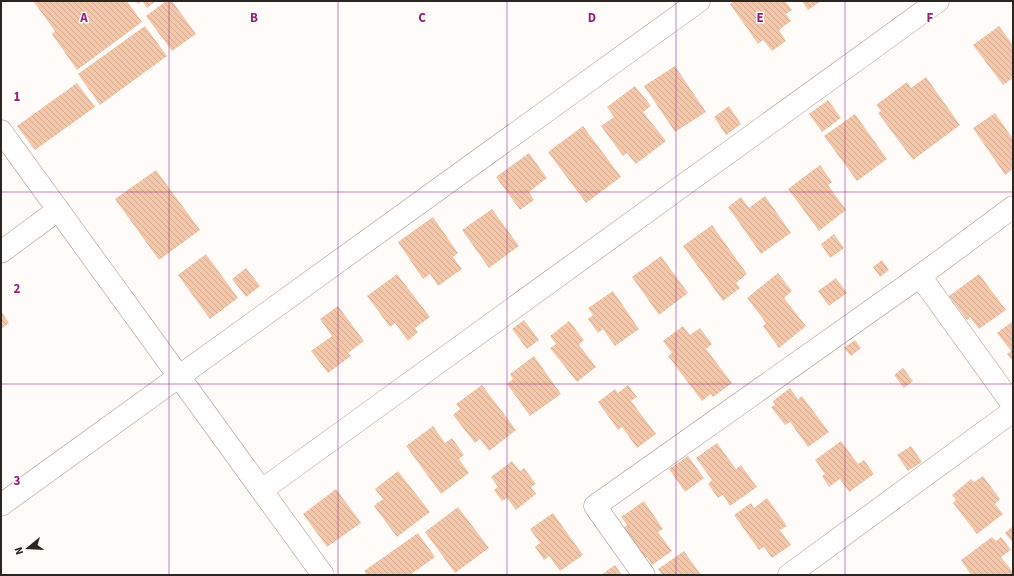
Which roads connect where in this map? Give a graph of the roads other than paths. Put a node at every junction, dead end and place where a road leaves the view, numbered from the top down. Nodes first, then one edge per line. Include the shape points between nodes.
1 (699, 1) edge
2 (938, 1) edge
3 (1, 131) edge
4 (1013, 206) edge
5 (58, 210) junction
6 (1, 252) edge
7 (920, 276) junction
8 (179, 375) junction
9 (1013, 405) edge
10 (1013, 411) edge
11 (262, 490) junction
12 (1, 505) edge
13 (323, 575) edge
14 (644, 575) edge
15 (789, 575) edge

1 - 8 street
2 - 11 street
3 - 5 street
4 - 7 street
5 - 6 street
5 - 8 street
7 - 9 street
7 - 14 street via 595,506
8 - 11 street
8 - 12 street
10 - 15 street
11 - 13 street

